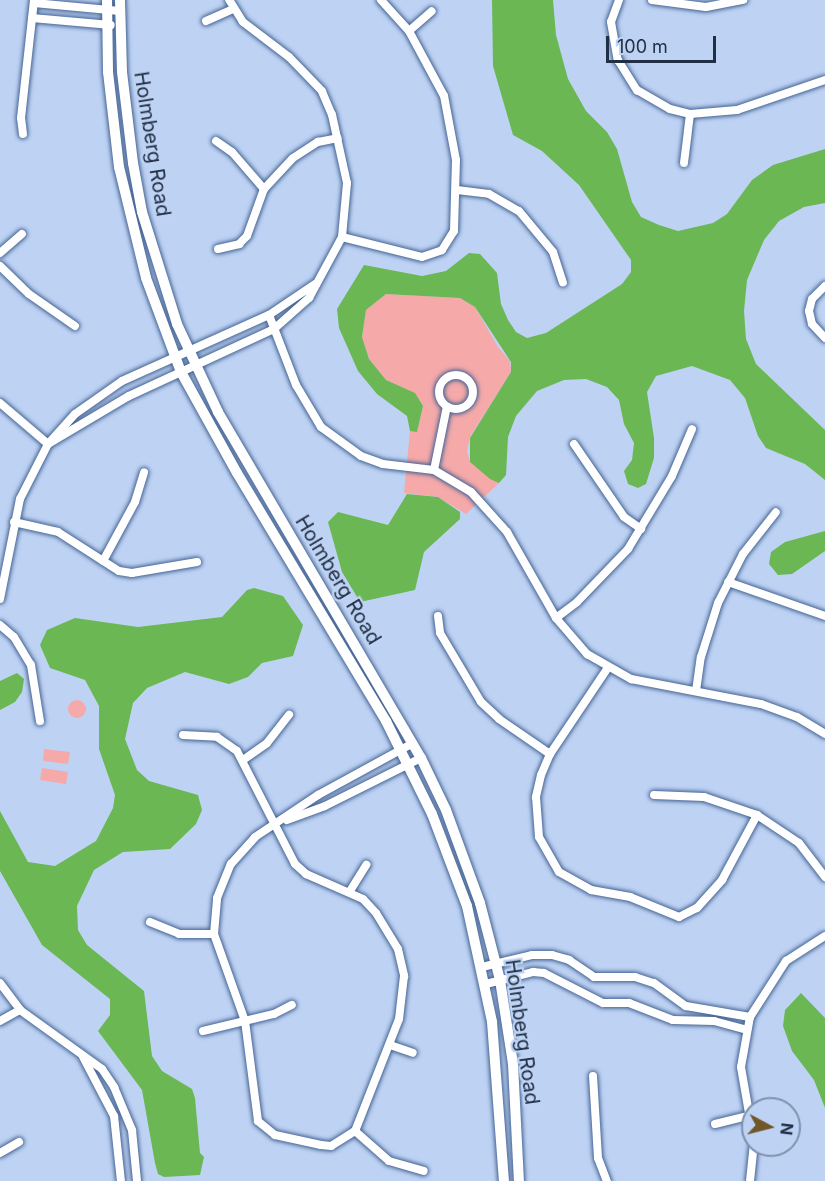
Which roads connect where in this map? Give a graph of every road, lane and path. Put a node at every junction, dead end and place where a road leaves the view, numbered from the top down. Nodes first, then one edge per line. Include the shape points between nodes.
1 (229, 0) edge
2 (381, 0) edge
3 (619, 0) edge
4 (652, 0) edge
5 (743, 0) edge
6 (34, 1) edge
7 (107, 5) edge
8 (120, 5) edge
9 (233, 9) junction
10 (432, 11) dead end
11 (32, 18) junction
12 (206, 21) dead end
13 (120, 24) junction
14 (107, 25) junction
15 (409, 31) junction
16 (825, 80) edge
17 (690, 114) junction
18 (23, 134) dead end
19 (338, 138) junction
20 (216, 141) dead end
21 (684, 163) dead end
22 (264, 189) junction
23 (457, 190) junction
24 (22, 234) dead end
25 (342, 237) junction
26 (218, 249) dead end
27 (0, 253) edge
28 (0, 266) edge
29 (322, 278) junction
30 (563, 282) dead end
31 (825, 286) edge
32 (269, 315) junction
33 (75, 326) dead end
34 (274, 329) junction
35 (825, 338) edge
36 (188, 351) junction
37 (175, 357) junction
38 (194, 366) junction
39 (181, 372) junction
40 (0, 403) edge
41 (447, 406) junction
42 (692, 429) dead end
43 (48, 444) junction
44 (574, 444) dead end
45 (434, 470) junction
46 (144, 472) dead end
47 (776, 512) dead end
48 (14, 522) junction
49 (641, 529) junction
50 (103, 561) junction
51 (197, 562) dead end
52 (728, 582) junction
53 (0, 599) edge
54 (438, 616) dead end
55 (825, 616) edge
56 (556, 618) junction
57 (0, 625) edge
58 (607, 669) junction
59 (696, 692) junction
60 (289, 715) dead end
61 (40, 721) dead end
62 (825, 734) edge
63 (183, 735) dead end
64 (413, 743) junction
65 (401, 749) junction
66 (550, 754) junction
67 (421, 758) junction
68 (243, 760) junction
69 (409, 765) junction
70 (654, 795) dead end
71 (757, 815) junction
72 (274, 825) junction
73 (366, 865) dead end
74 (825, 877) edge
75 (350, 891) junction
76 (150, 922) dead end
77 (214, 934) junction
78 (825, 936) edge
79 (496, 964) junction
80 (482, 967) junction
81 (500, 980) junction
82 (0, 982) edge
83 (486, 984) junction
84 (292, 1005) dead end
85 (20, 1010) junction
86 (750, 1017) junction
87 (0, 1021) edge
88 (245, 1021) junction
89 (747, 1030) junction
90 (203, 1031) dead end
91 (390, 1045) junction
92 (79, 1051) junction
93 (413, 1053) dead end
94 (593, 1076) dead end
95 (745, 1097) edge
96 (741, 1118) edge
97 (715, 1125) dead end
98 (355, 1131) junction
99 (19, 1142) dead end
100 (0, 1153) edge
101 (753, 1157) edge
102 (424, 1171) dead end
103 (121, 1181) edge
104 (137, 1181) edge
105 (504, 1181) edge
106 (519, 1181) edge
107 (607, 1181) edge
108 (750, 1181) edge

1 - 9 street
2 - 15 street
3 - 17 street via 611,22 612,41 628,77 653,101
4 - 5 street via 706,7
6 - 7 street
6 - 11 street
7 - 8 street
7 - 14 street, Holmberg Road
8 - 13 street, Holmberg Road
9 - 12 street
9 - 19 street via 259,37 308,74 329,107
10 - 15 street
11 - 14 street
11 - 18 street via 21,118
13 - 14 street
13 - 36 street, Holmberg Road via 126,116 142,212
14 - 37 street, Holmberg Road via 118,167 146,278
15 - 23 street via 444,96 452,128
16 - 17 street via 763,104
17 - 21 street
19 - 22 street via 304,150
19 - 25 street via 347,183
20 - 22 street via 232,152
22 - 26 street via 247,236 239,244
23 - 25 street via 450,241 432,255
23 - 30 street via 489,194 519,211 553,252
24 - 27 street
25 - 29 street
28 - 33 street via 29,294
29 - 32 street
29 - 34 street via 297,311
31 - 35 street via 812,299 809,311 812,324
32 - 34 street
32 - 36 street
34 - 38 street
34 - 45 street via 307,409 321,427 360,456 383,464
36 - 37 street
36 - 38 street, Holmberg Road
37 - 39 street, Holmberg Road
37 - 43 street via 96,397
38 - 39 street
38 - 64 street, Holmberg Road via 243,458
39 - 43 street via 104,409
39 - 65 street, Holmberg Road
40 - 43 street
41 - 41 street via 461,408 470,402 471,388 465,378 452,376 442,383 440,393
41 - 45 street
42 - 49 street via 672,476
43 - 48 street via 29,478
44 - 49 street via 618,509
45 - 56 street via 471,492 507,532
46 - 50 street via 135,502
47 - 52 street
48 - 50 street via 58,532
48 - 53 street
49 - 56 street via 601,578
50 - 51 street via 132,573
52 - 55 street
52 - 59 street via 709,627
54 - 66 street via 440,633 481,702
56 - 58 street via 570,639
57 - 61 street via 14,637 31,665
58 - 59 street via 664,689
58 - 66 street
59 - 62 street via 761,704 797,717
60 - 68 street via 267,743
63 - 68 street via 217,738 237,750
64 - 65 street
64 - 67 street, Holmberg Road
65 - 69 street, Holmberg Road
65 - 72 street
66 - 71 street via 541,776 536,818 547,856 559,872 591,890 630,897 679,917 697,908 722,880
67 - 69 street
67 - 79 street, Holmberg Road via 464,857
68 - 72 street
69 - 72 street via 325,806
69 - 80 street, Holmberg Road via 455,873
70 - 71 street via 704,797
71 - 74 street via 799,843
72 - 75 street via 295,864 306,874
72 - 77 street via 243,849 221,880
73 - 75 street
75 - 91 street via 376,913 398,949 405,976
76 - 77 street via 179,934
77 - 88 street
78 - 86 street via 786,962
79 - 80 street
79 - 81 street, Holmberg Road
79 - 86 street via 532,955 552,955 569,960 594,977 635,977 654,982 686,1006
80 - 83 street, Holmberg Road
81 - 83 street
81 - 89 street via 544,973 603,1003 629,1003 673,1020 714,1021
81 - 106 street, Holmberg Road via 513,1064
82 - 85 street
83 - 105 street, Holmberg Road via 497,1066
84 - 88 street
85 - 87 street
85 - 92 street
86 - 89 street
88 - 90 street
88 - 98 street via 254,1107 266,1130 321,1146 331,1146
89 - 95 street via 741,1067
91 - 93 street
91 - 98 street
92 - 103 street via 114,1116
92 - 104 street via 102,1069 121,1099 132,1130
94 - 107 street via 598,1158
96 - 97 street
98 - 102 street via 389,1161
99 - 100 street
101 - 108 street

